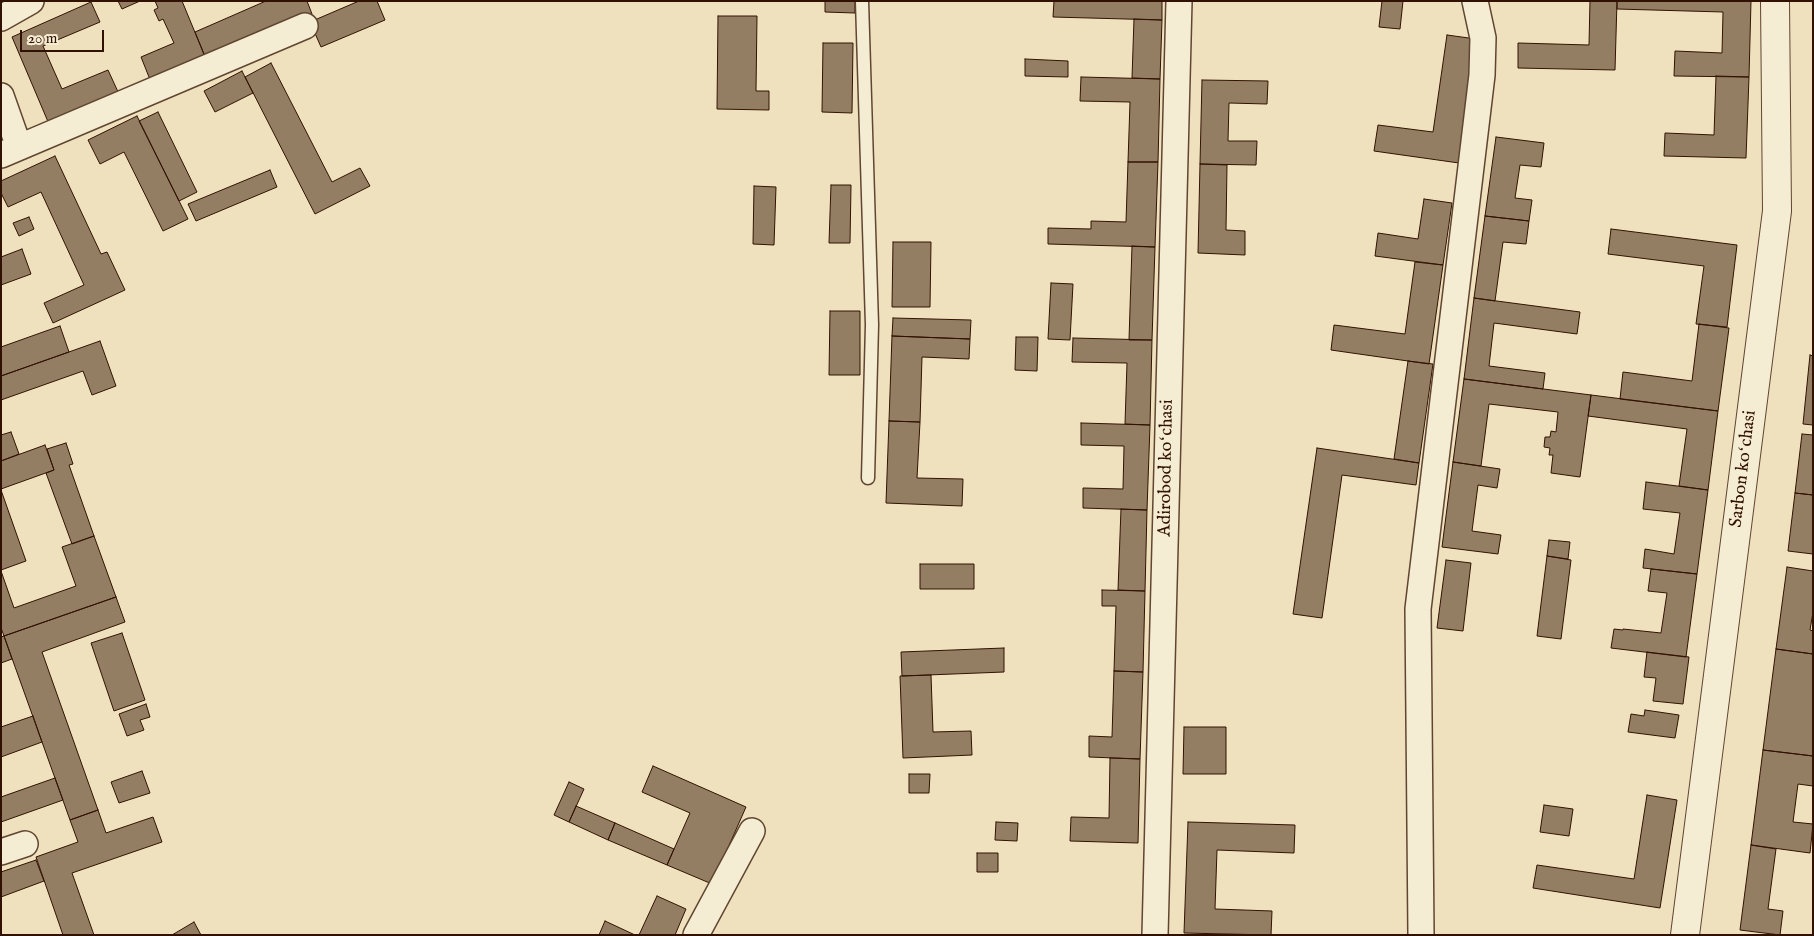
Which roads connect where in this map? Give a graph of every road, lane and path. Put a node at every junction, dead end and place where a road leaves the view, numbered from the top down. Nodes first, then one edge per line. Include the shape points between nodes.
1 (31, 1) edge
2 (862, 1) edge
3 (1179, 1) edge
4 (1475, 1) edge
5 (1775, 1) edge
6 (1, 18) edge
7 (305, 26) dead end
8 (1, 96) edge
9 (10, 151) edge
10 (868, 478) dead end
11 (752, 831) dead end
12 (25, 844) dead end
13 (1, 852) edge
14 (696, 935) edge
15 (1155, 935) edge
16 (1421, 935) edge
17 (1685, 935) edge

1 - 6 street
2 - 10 lane via 872,326
3 - 15 street, Adirobod koʻchasi
4 - 16 street via 1482,38 1482,75 1418,609
5 - 17 street, Sarbon koʻchasi via 1777,211
7 - 9 street
8 - 9 street
11 - 14 street
12 - 13 street

